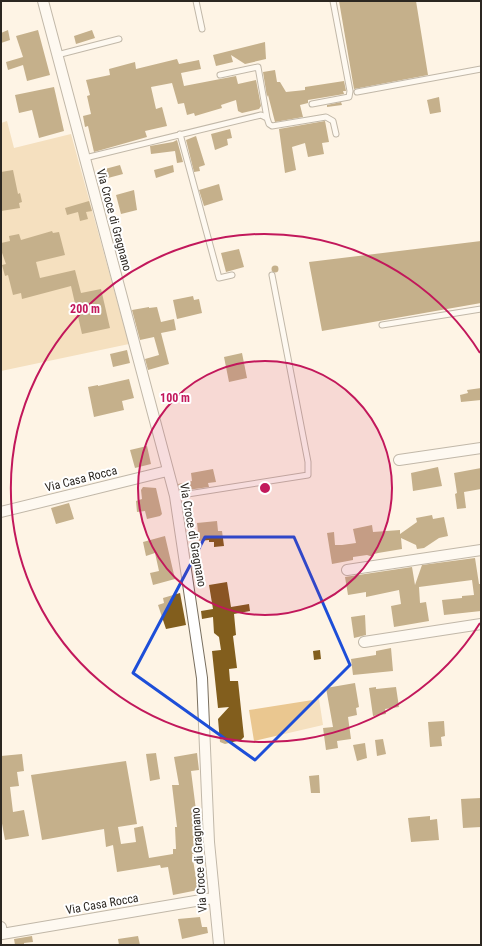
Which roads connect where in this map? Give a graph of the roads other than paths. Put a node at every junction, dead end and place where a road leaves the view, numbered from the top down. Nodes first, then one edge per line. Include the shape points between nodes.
1 (43, 1) edge
2 (196, 1) edge
3 (333, 1) edge
4 (202, 29) dead end
5 (119, 39) dead end
6 (57, 55) junction
7 (481, 69) edge
8 (220, 76) dead end
9 (357, 92) dead end
10 (312, 104) dead end
11 (267, 118) junction
12 (180, 134) junction
13 (336, 134) dead end
14 (84, 158) junction
15 (232, 275) dead end
16 (272, 275) dead end
17 (481, 309) edge
18 (382, 325) dead end
19 (481, 448) edge
20 (399, 460) dead end
21 (167, 471) junction
22 (175, 496) junction
23 (1, 512) edge
24 (481, 550) edge
25 (347, 570) dead end
26 (481, 624) edge
27 (364, 642) dead end
28 (213, 898) junction
29 (1, 927) edge
30 (219, 945) edge

1 - 6 street, Via Croce di Gragnano
2 - 4 lane
3 - 10 lane via 349,97
5 - 6 lane
6 - 14 street, Via Croce di Gragnano
7 - 9 lane
8 - 11 lane via 258,67
11 - 12 lane via 261,115
11 - 13 lane via 272,126 326,118 333,121
12 - 14 lane
12 - 15 lane via 220,278
14 - 21 street, Via Croce di Gragnano
16 - 22 lane via 308,462 308,475
17 - 18 lane
19 - 20 street
21 - 22 street, Via Croce di Gragnano
21 - 23 street, Via Casa Rocca
22 - 28 street, Via Croce di Gragnano via 202,678
24 - 25 street
26 - 27 street
28 - 29 street, Via Casa Rocca via 2,934
28 - 30 street, Via Croce di Gragnano

